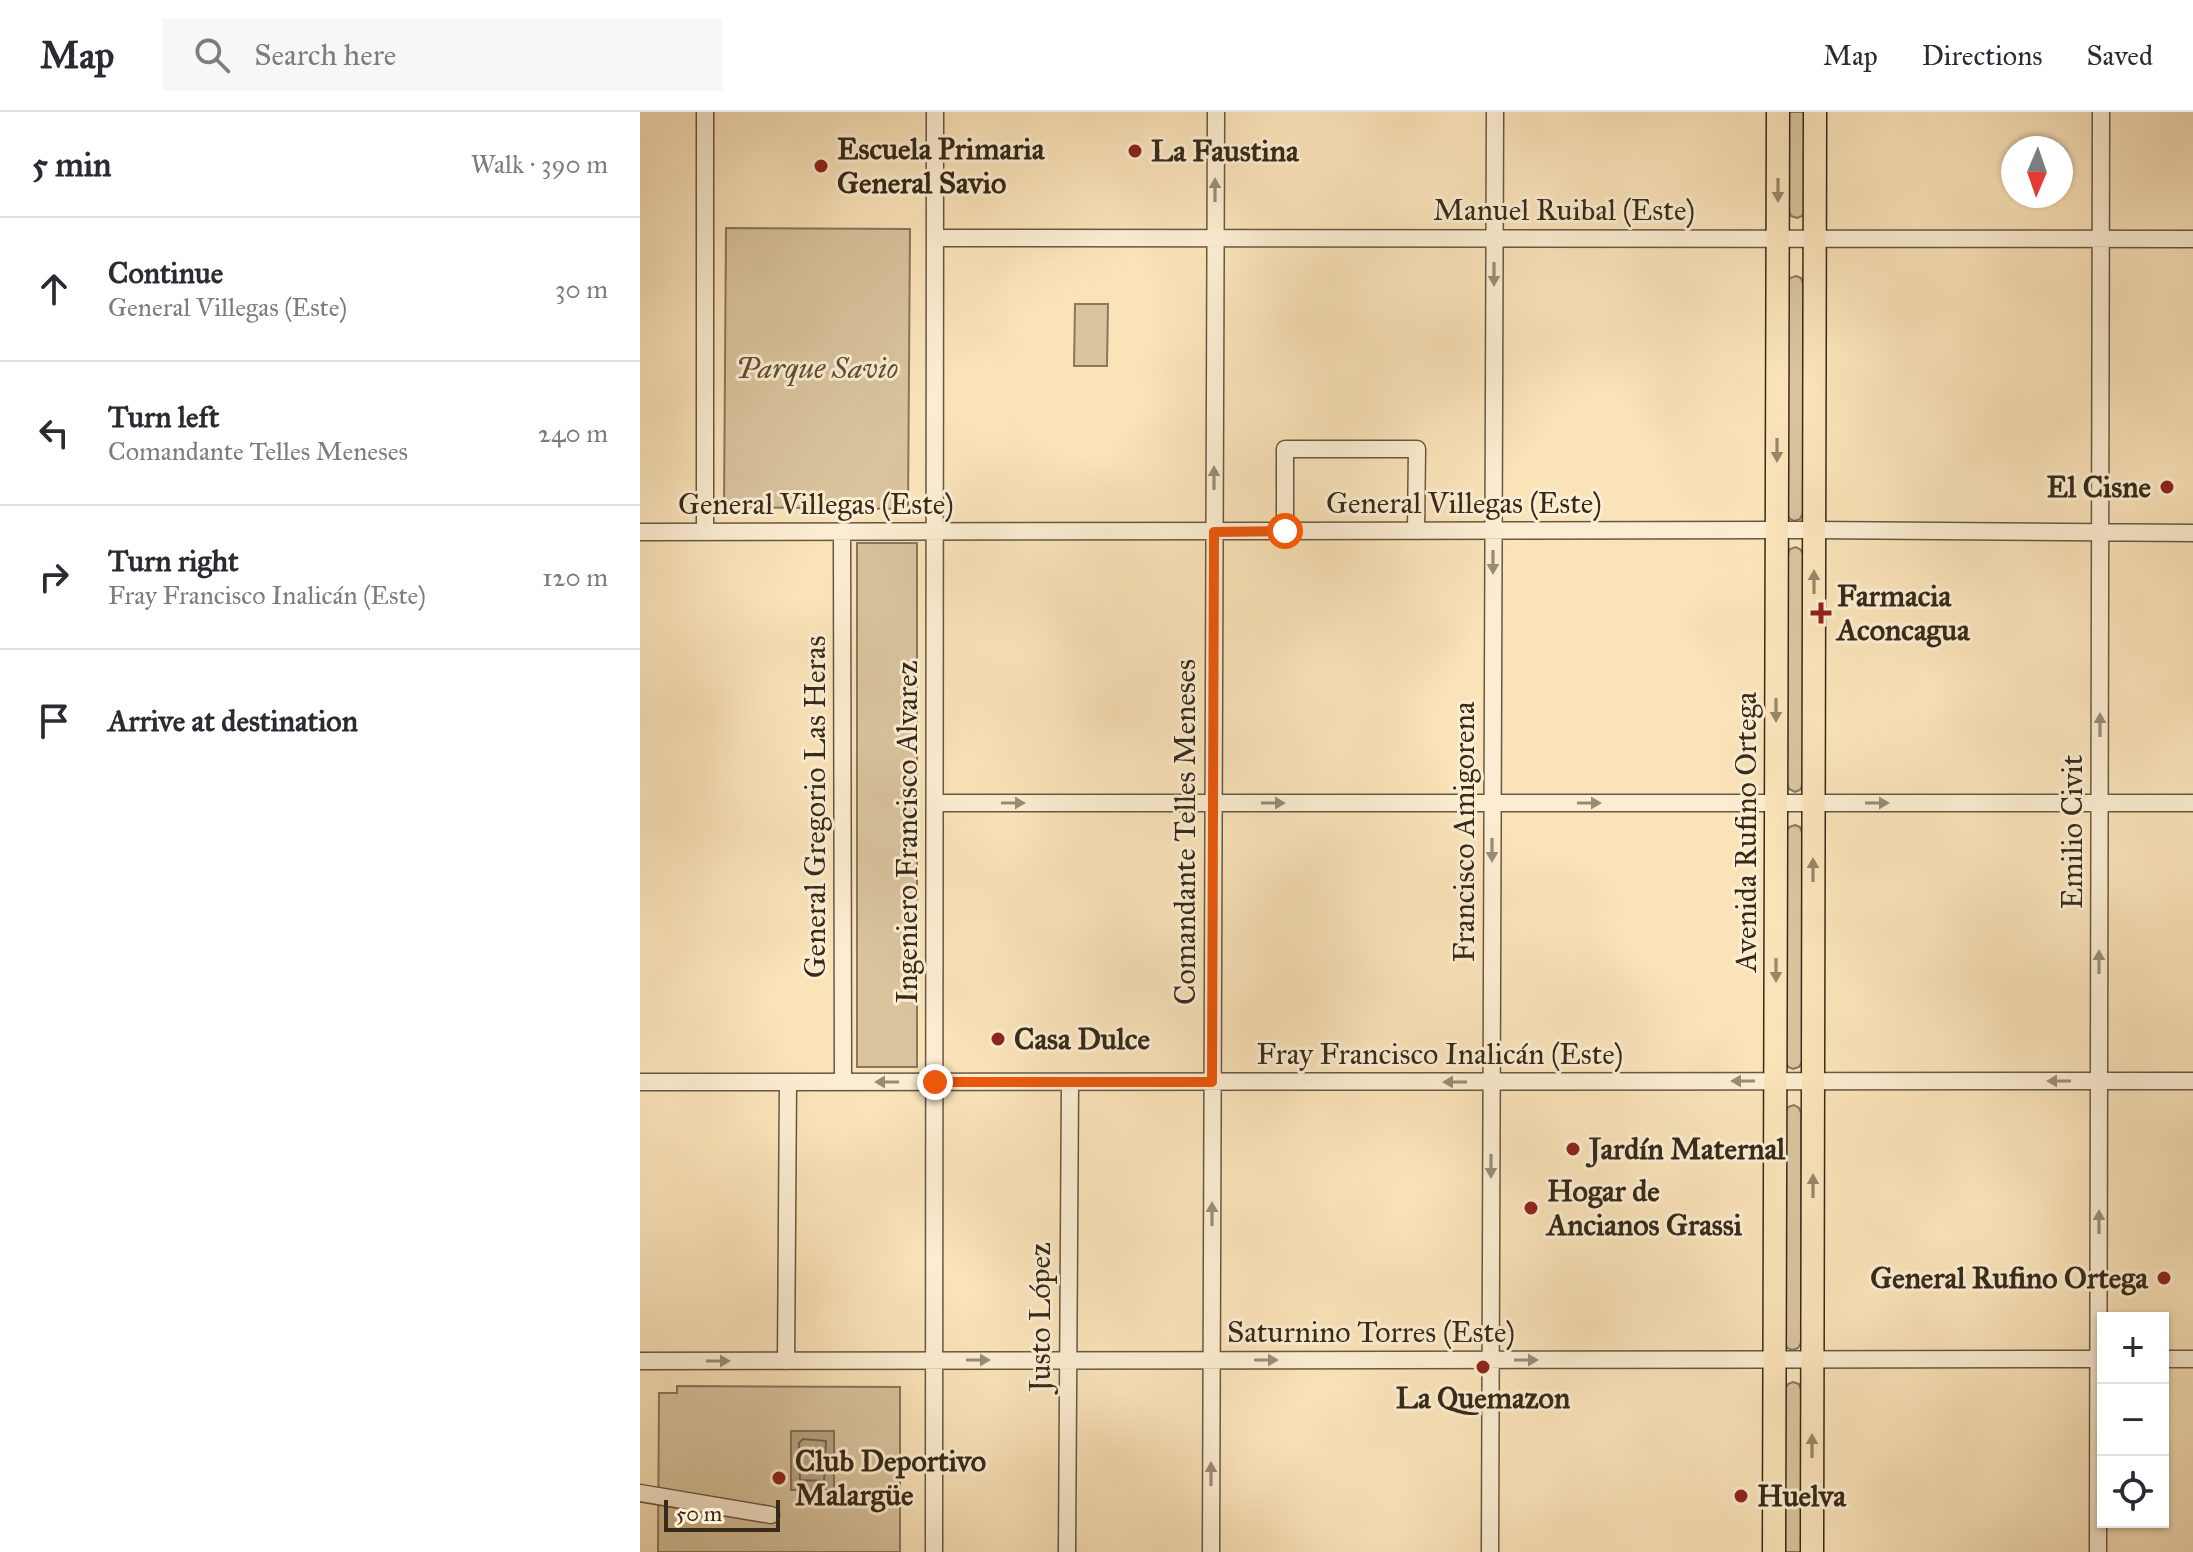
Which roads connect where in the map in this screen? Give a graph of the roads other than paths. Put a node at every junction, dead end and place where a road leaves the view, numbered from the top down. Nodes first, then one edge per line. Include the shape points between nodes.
1 (705, 112) edge
2 (935, 112) edge
3 (1216, 112) edge
4 (1495, 112) edge
5 (1778, 112) edge
6 (1815, 112) edge
7 (2101, 112) edge
8 (935, 238) junction
9 (1215, 238) junction
10 (1495, 238) junction
11 (1778, 239) junction
12 (1814, 239) junction
13 (2101, 239) junction
14 (2193, 239) edge
15 (1814, 530) junction
16 (1285, 531) junction
17 (1416, 531) junction
18 (1493, 531) junction
19 (1777, 531) junction
20 (640, 532) edge
21 (705, 532) junction
22 (842, 532) junction
23 (935, 532) junction
24 (1214, 532) junction
25 (2100, 532) junction
26 (2193, 533) edge
27 (935, 803) junction
28 (1213, 803) junction
29 (1492, 803) junction
30 (1776, 803) junction
31 (1813, 803) junction
32 (2100, 803) junction
33 (2193, 803) edge
34 (1776, 1081) junction
35 (1813, 1081) junction
36 (2099, 1081) junction
37 (2193, 1081) edge
38 (640, 1082) edge
39 (788, 1082) junction
40 (843, 1082) junction
41 (935, 1082) junction
42 (1070, 1082) junction
43 (1212, 1082) junction
44 (1491, 1082) junction
45 (2101, 1312) edge
46 (1775, 1359) junction
47 (1812, 1359) junction
48 (2097, 1359) edge
49 (2169, 1359) edge
50 (2193, 1359) edge
51 (935, 1360) junction
52 (1068, 1360) junction
53 (1211, 1360) junction
54 (1490, 1360) junction
55 (640, 1361) edge
56 (786, 1361) junction
57 (2101, 1384) edge
58 (640, 1493) edge
59 (771, 1515) dead end
60 (934, 1552) edge
61 (1067, 1552) edge
62 (1211, 1552) edge
63 (1490, 1552) edge
64 (1774, 1552) edge
65 (1812, 1552) edge
66 (2098, 1552) edge

1 - 21 street
2 - 8 street, Ingeniero Francisco Alvarez
9 -> 3 street, Comandante Telles Meneses
4 - 10 street, Francisco Amigorena
5 -> 11 main road, Avenida Rufino Ortega
6 - 12 main road
7 - 13 street, Emilio Civit
8 - 9 street, Manuel Ruibal (Este)
8 - 23 street, Ingeniero Francisco Alvarez
9 - 10 street, Manuel Ruibal (Este)
24 -> 9 street, Comandante Telles Meneses
10 - 11 street, Manuel Ruibal (Este)
10 -> 18 street, Francisco Amigorena
11 - 12 street, Manuel Ruibal (Este)
11 -> 19 main road, Avenida Rufino Ortega
12 - 13 street, Manuel Ruibal (Este)
12 - 15 main road
13 - 14 street, Manuel Ruibal (Este)
13 - 25 street, Emilio Civit
15 - 19 street, General Villegas (Este)
15 - 25 street, General Villegas (Este)
31 -> 15 main road
16 - 17 street, General Villegas (Este)
16 - 17 street via 1285,449 1417,449
16 - 24 street, General Villegas (Este)
17 - 18 street, General Villegas (Este)
18 - 19 street, General Villegas (Este)
18 -> 29 street, Francisco Amigorena
19 -> 30 main road, Avenida Rufino Ortega
20 - 21 street, General Villegas (Este)
21 - 22 street, General Villegas (Este)
22 - 23 street, General Villegas (Este)
22 - 40 street, General Gregorio Las Heras
23 - 24 street, General Villegas (Este)
23 - 27 street, Ingeniero Francisco Alvarez
24 - 28 street, Comandante Telles Meneses
25 - 26 street, General Villegas (Este)
32 -> 25 street, Emilio Civit
27 -> 28 street
27 - 41 street, Ingeniero Francisco Alvarez
28 -> 29 street
28 - 43 street, Comandante Telles Meneses
29 -> 30 street
29 -> 44 street, Francisco Amigorena
30 - 31 street
30 -> 34 main road, Avenida Rufino Ortega
31 -> 32 street
35 -> 31 main road
32 - 33 street
36 -> 32 street, Emilio Civit
34 - 35 street, Fray Francisco Inalicán (Este)
34 -> 44 street, Fray Francisco Inalicán (Este)
34 - 46 main road, Avenida Rufino Ortega
36 -> 35 street, Fray Francisco Inalicán (Este)
47 -> 35 main road
36 - 37 street, Fray Francisco Inalicán (Este)
45 -> 36 street, Emilio Civit
38 - 39 street, Fray Francisco Inalicán (Este)
39 - 40 street, Fray Francisco Inalicán (Este)
39 - 56 street
41 -> 40 street, Fray Francisco Inalicán (Este)
41 - 42 street, Fray Francisco Inalicán (Este)
41 - 51 street, Ingeniero Francisco Alvarez
42 - 43 street, Fray Francisco Inalicán (Este)
42 - 52 street, Justo López
44 -> 43 street, Fray Francisco Inalicán (Este)
53 -> 43 street, Comandante Telles Meneses
44 -> 54 street, Francisco Amigorena
46 - 47 street, Saturnino Torres (Este)
54 -> 46 street, Saturnino Torres (Este)
46 - 64 main road, Avenida Rufino Ortega
47 - 48 street, Saturnino Torres (Este)
65 -> 47 main road
49 - 50 street
51 -> 52 street, Saturnino Torres (Este)
51 - 56 street, Saturnino Torres (Este)
51 - 60 street, Ingeniero Francisco Alvarez
52 - 53 street, Saturnino Torres (Este)
52 - 61 street, Justo López
53 -> 54 street, Saturnino Torres (Este)
62 -> 53 street, Comandante Telles Meneses
54 - 63 street, Francisco Amigorena
55 -> 56 street, Saturnino Torres (Este)
57 - 66 street, Emilio Civit
58 - 59 street

